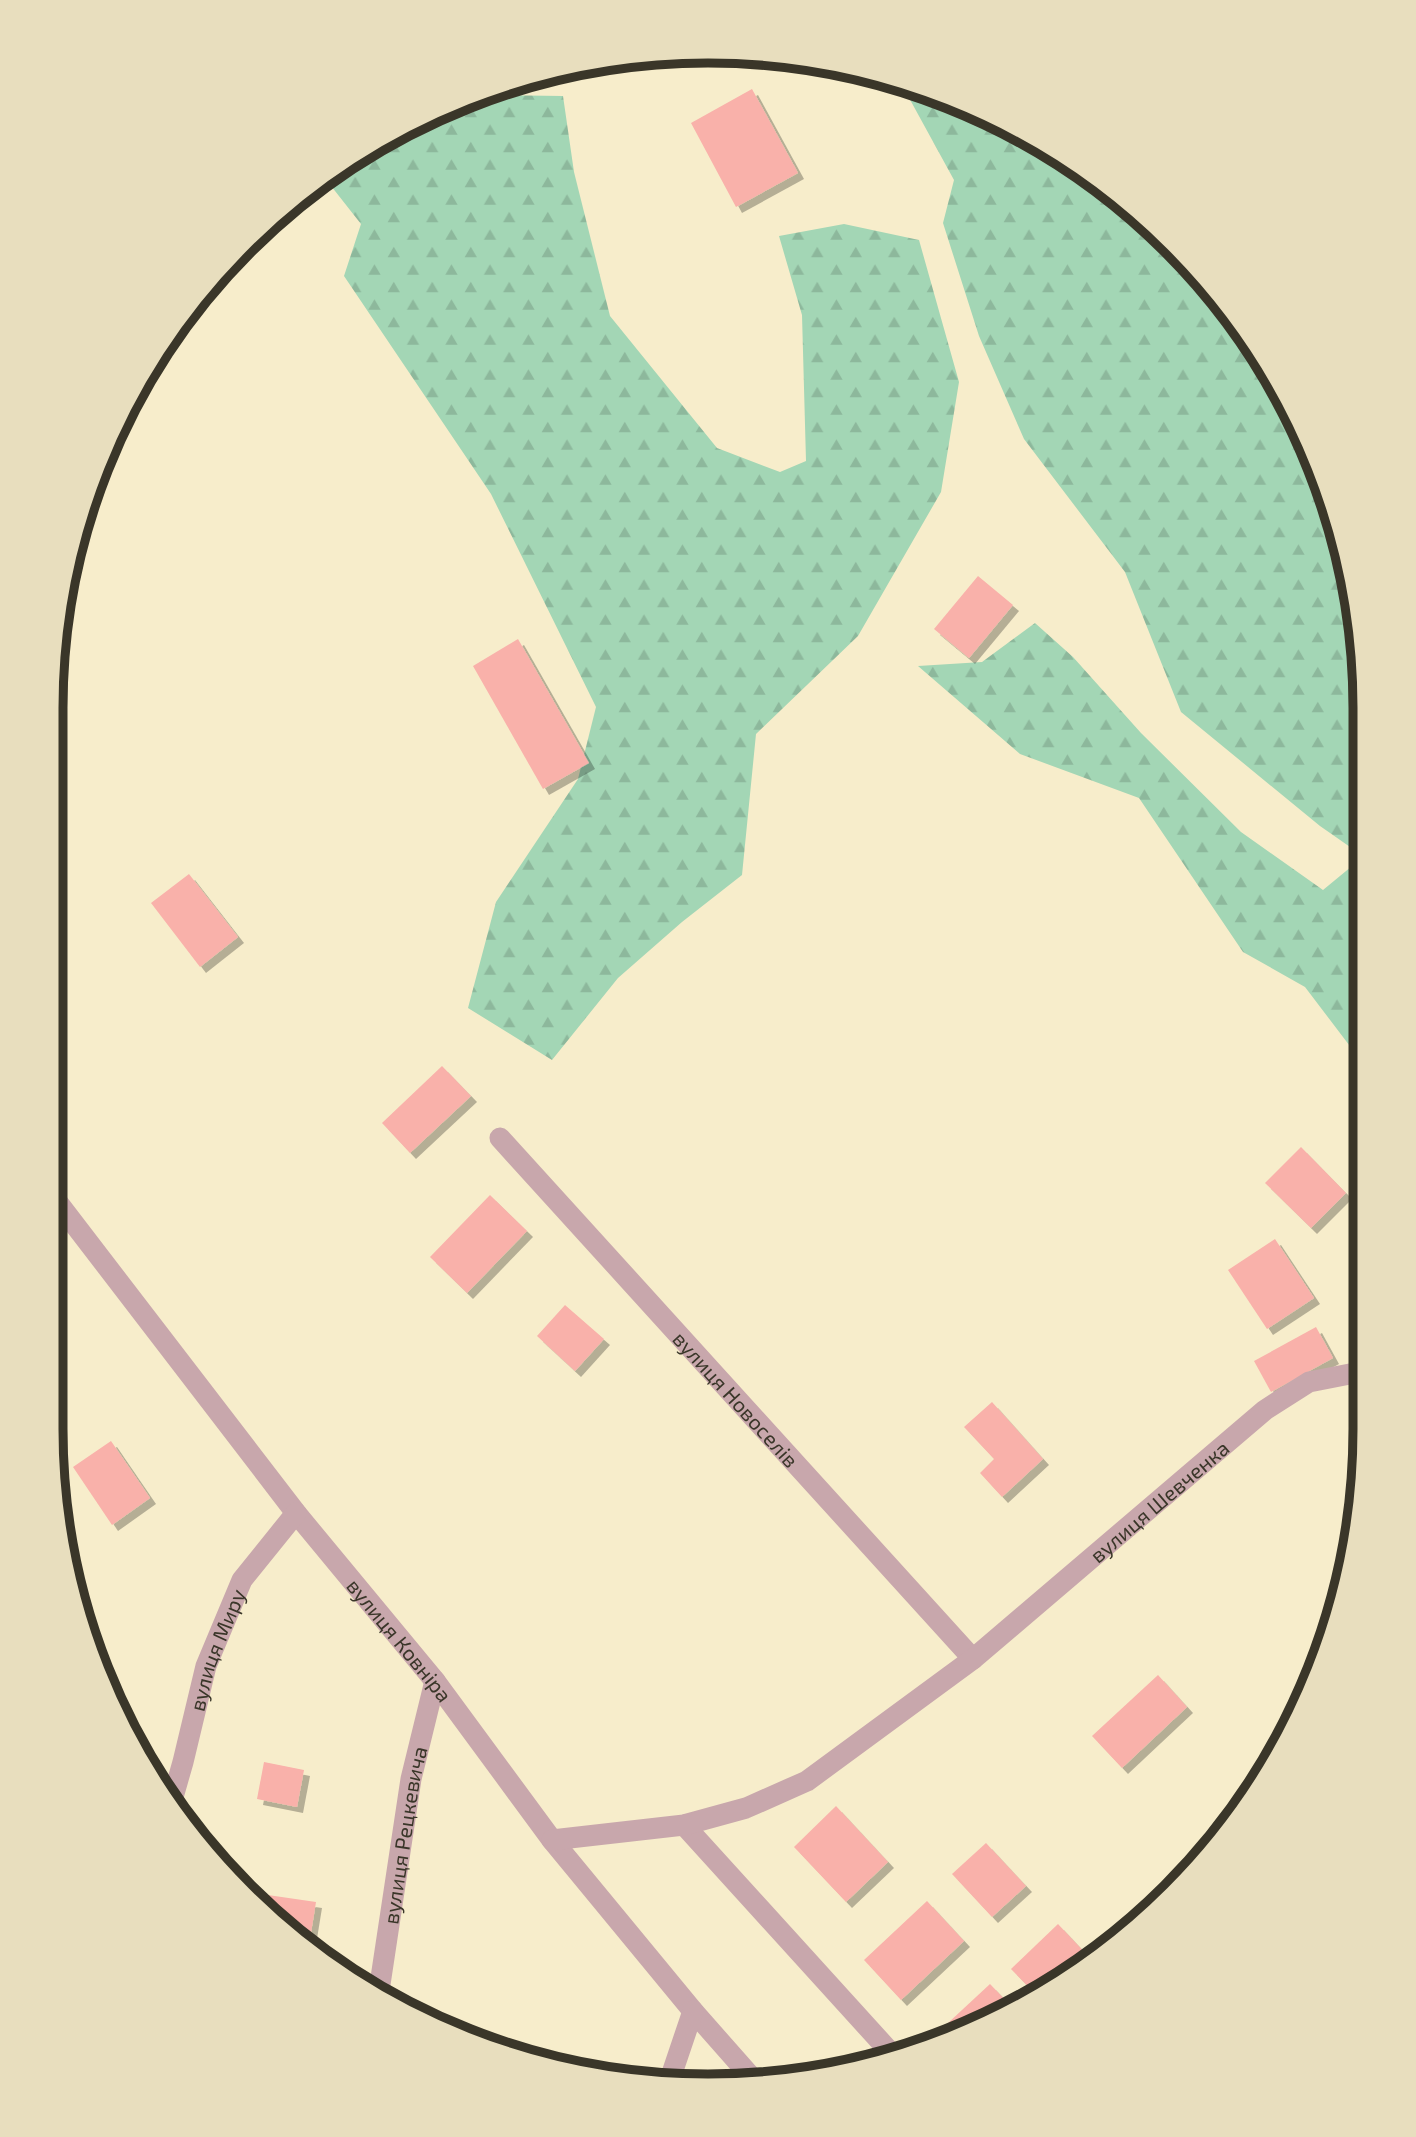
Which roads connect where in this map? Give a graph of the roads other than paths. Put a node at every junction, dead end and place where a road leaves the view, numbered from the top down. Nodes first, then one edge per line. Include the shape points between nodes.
1 (500, 1138) dead end
2 (63, 1209) edge
3 (1353, 1373) edge
4 (296, 1513) junction
5 (973, 1659) junction
6 (435, 1681) junction
7 (175, 1791) edge
8 (684, 1825) junction
9 (552, 1840) junction
10 (380, 1985) edge
11 (693, 2011) junction
12 (887, 2048) edge
13 (672, 2073) edge
14 (748, 2073) edge

1 - 5 street, вулиця Новоселів
2 - 4 street, вулиця Ковніра
3 - 5 street, вулиця Шевченка via 1310,1382 1265,1410
4 - 6 street, вулиця Ковніра
4 - 7 street, вулиця Миру via 242,1580 205,1666
5 - 8 street, вулиця Шевченка via 807,1781 746,1808
6 - 9 street, вулиця Ковніра
6 - 10 street, вулиця Рецкевича via 411,1779
8 - 9 street, вулиця Шевченка
8 - 12 street
9 - 11 street, вулиця Ковніра
11 - 13 street
11 - 14 street, вулиця Ковніра

